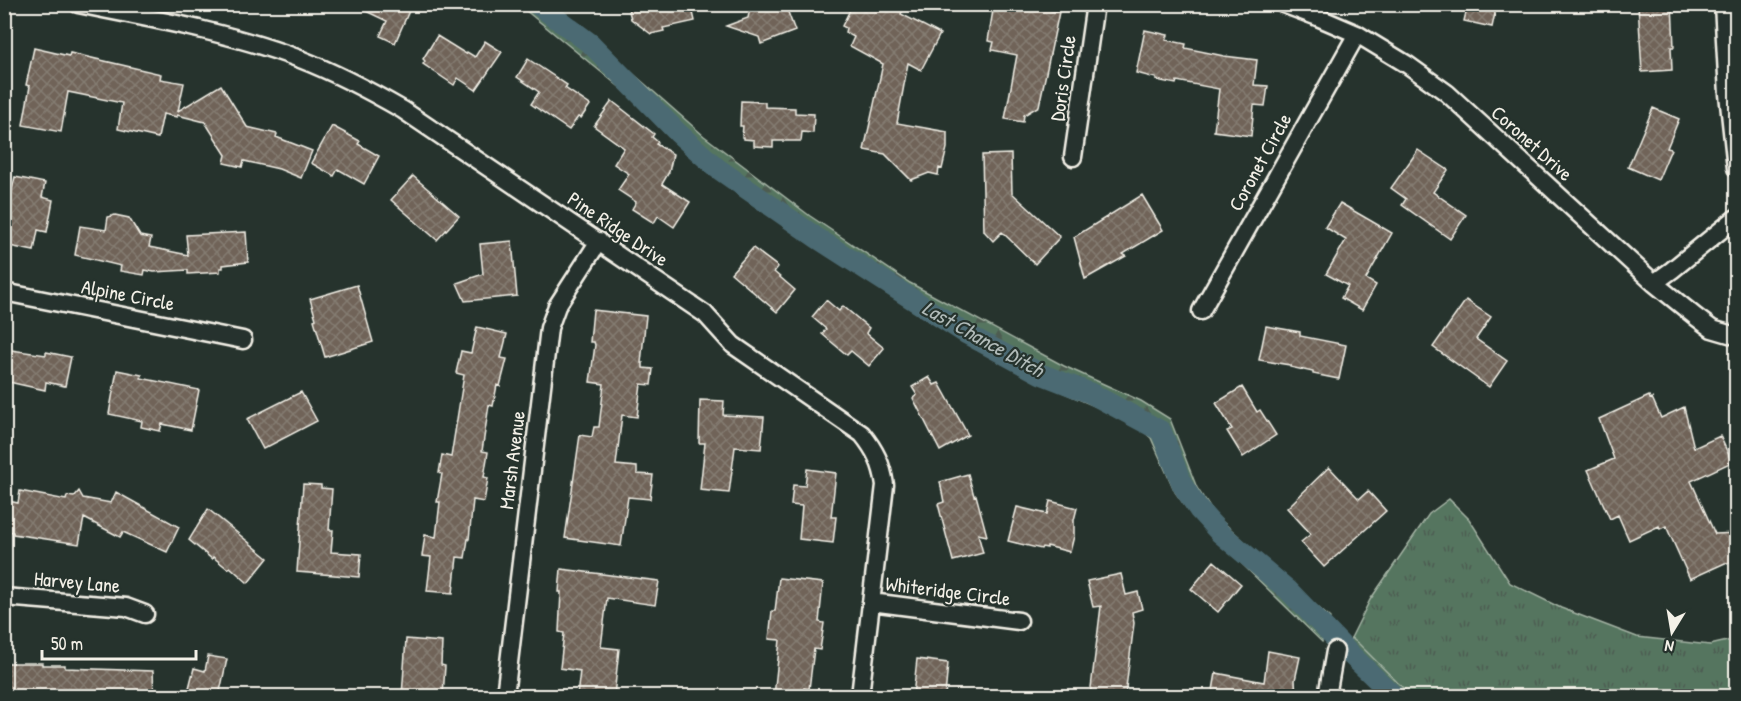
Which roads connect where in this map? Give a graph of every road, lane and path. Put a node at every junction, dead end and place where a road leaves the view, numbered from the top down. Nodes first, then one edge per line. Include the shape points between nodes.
1 (78, 4) edge
2 (1095, 4) edge
3 (1283, 4) edge
4 (1723, 4) edge
5 (1357, 34) junction
6 (1073, 157) dead end
7 (1737, 168) edge
8 (1737, 218) edge
9 (599, 241) junction
10 (1654, 283) junction
11 (4, 292) edge
12 (1201, 311) dead end
13 (1737, 336) edge
14 (243, 340) dead end
15 (4, 597) edge
16 (872, 602) junction
17 (145, 614) dead end
18 (1019, 621) dead end
19 (1335, 651) dead end
20 (505, 696) edge
21 (860, 696) edge
22 (1327, 696) edge

1 - 9 street, Pine Ridge Drive via 246,41 354,83 403,110
2 - 6 street, Doris Circle
3 - 5 street, Coronet Drive
4 - 7 street
5 - 10 street, Coronet Drive via 1446,93
5 - 12 street, Coronet Circle
8 - 10 street
9 - 16 street, Pine Ridge Drive via 705,314 733,345 862,434 874,449 885,485
9 - 20 street, Marsh Avenue via 561,298 549,328
10 - 13 street, Coronet Drive via 1712,329
11 - 14 street, Alpine Circle
15 - 17 street, Harvey Lane via 126,607
16 - 18 street, Whiteridge Circle
16 - 21 street, Pine Ridge Drive
19 - 22 street

